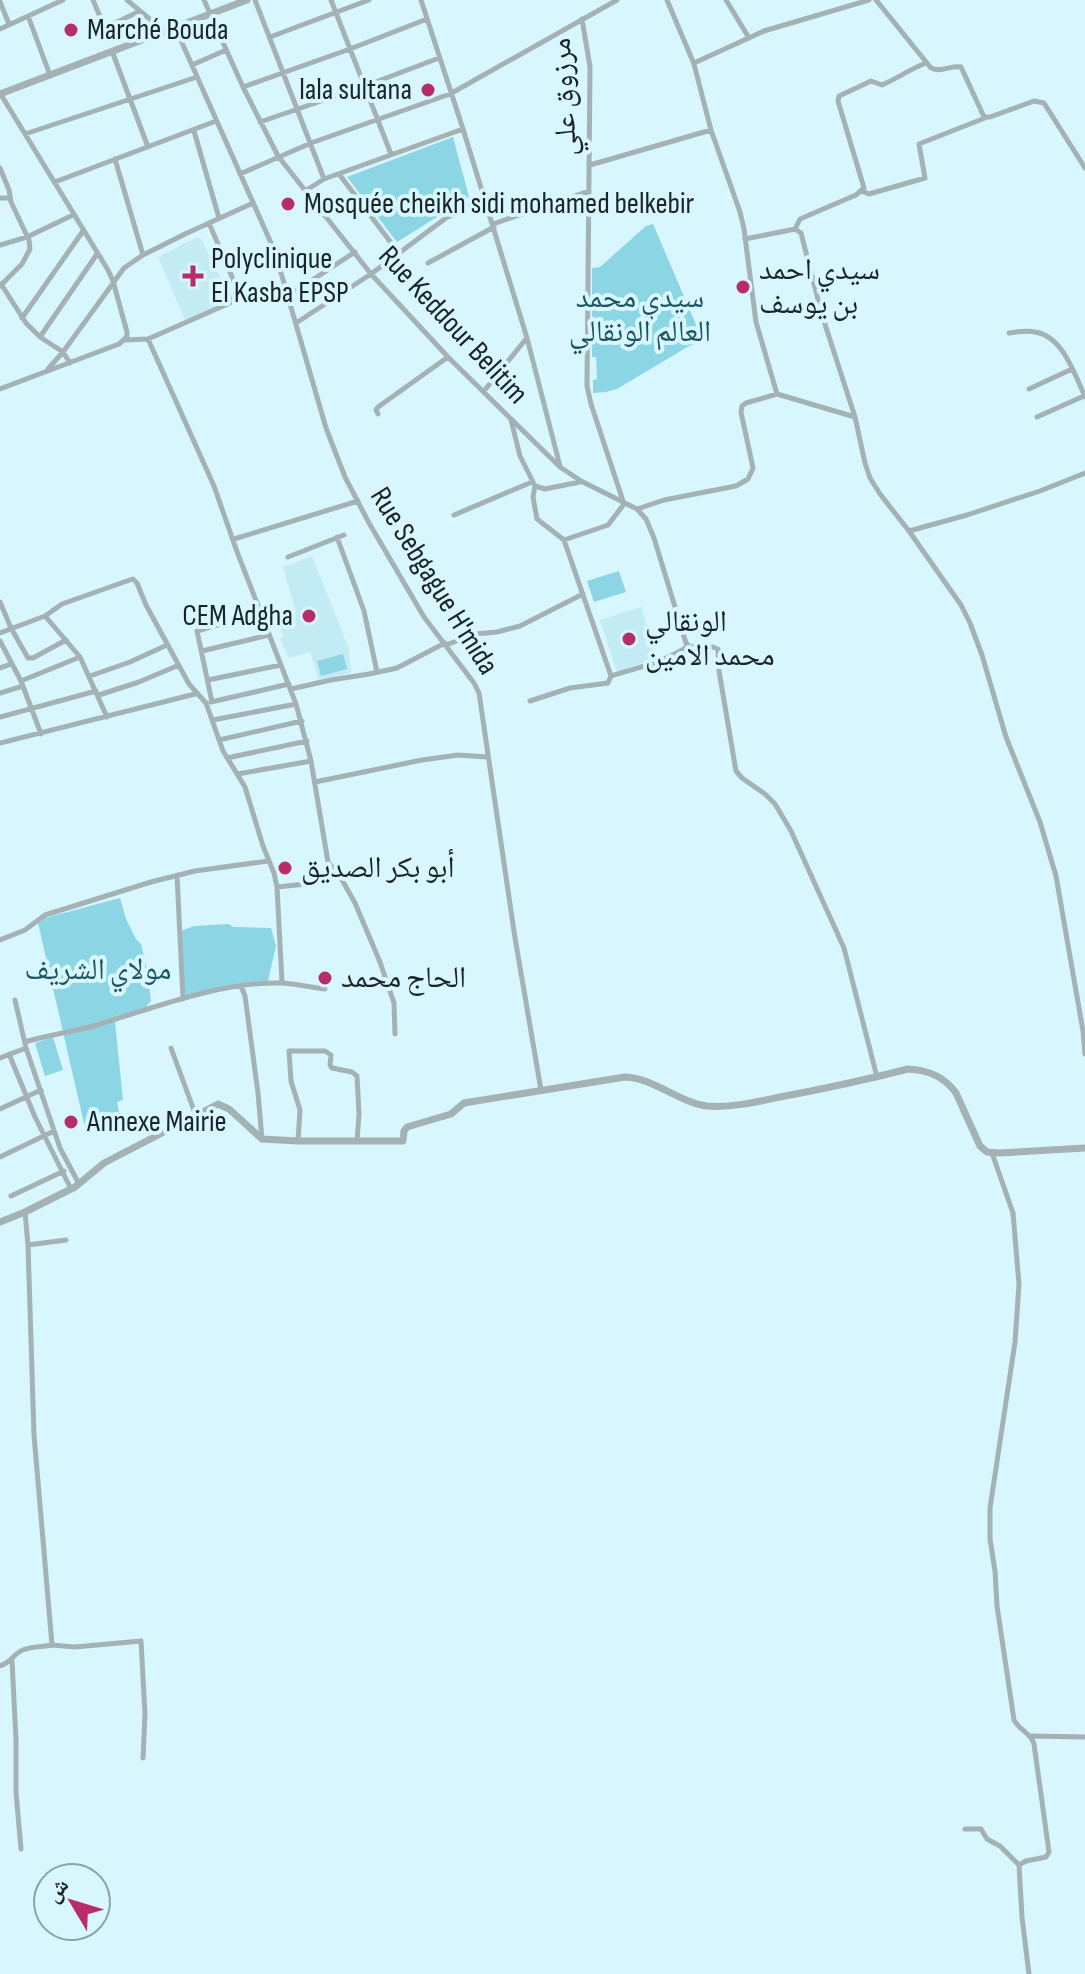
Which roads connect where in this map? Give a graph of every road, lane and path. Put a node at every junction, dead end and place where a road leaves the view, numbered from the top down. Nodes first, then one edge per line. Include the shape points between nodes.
1 (63, 0) edge
2 (93, 0) edge
3 (127, 0) edge
4 (204, 0) edge
5 (247, 0) edge
6 (255, 0) edge
7 (331, 0) edge
8 (369, 0) edge
9 (421, 0) edge
10 (617, 0) edge
11 (667, 0) edge
12 (726, 0) edge
13 (869, 0) edge
14 (876, 0) edge
15 (0, 2) edge
16 (140, 11) junction
17 (336, 13) junction
18 (210, 14) junction
19 (28, 15) junction
20 (427, 19) junction
21 (582, 19) junction
22 (9, 24) junction
23 (175, 27) junction
24 (0, 29) edge
25 (164, 31) junction
26 (270, 37) junction
27 (749, 38) junction
28 (350, 49) junction
29 (226, 50) junction
30 (112, 51) junction
31 (439, 58) junction
32 (926, 63) junction
33 (694, 64) junction
34 (192, 65) junction
35 (283, 73) junction
36 (50, 75) junction
37 (197, 77) junction
38 (365, 86) junction
39 (243, 87) junction
40 (0, 93) edge
41 (450, 94) junction
42 (130, 99) junction
43 (296, 109) junction
44 (378, 118) junction
45 (985, 118) junction
46 (216, 121) junction
47 (260, 122) junction
48 (463, 129) junction
49 (193, 130) junction
50 (711, 130) junction
51 (25, 134) junction
52 (311, 143) junction
53 (148, 147) junction
54 (391, 154) junction
55 (278, 156) junction
56 (115, 159) junction
57 (590, 165) junction
58 (0, 168) edge
59 (1085, 168) edge
60 (240, 174) junction
61 (339, 174) junction
62 (324, 179) junction
63 (55, 182) junction
64 (305, 191) junction
65 (589, 191) junction
66 (862, 191) junction
67 (0, 198) edge
68 (10, 198) junction
69 (485, 198) junction
70 (253, 203) junction
71 (73, 215) junction
72 (219, 218) junction
73 (209, 223) junction
74 (493, 226) junction
75 (795, 229) junction
76 (83, 231) junction
77 (27, 237) junction
78 (745, 239) junction
79 (0, 245) edge
80 (355, 252) junction
81 (398, 252) junction
82 (97, 254) junction
83 (143, 255) junction
84 (428, 263) dead end
85 (371, 274) junction
86 (113, 281) junction
87 (0, 285) edge
88 (288, 296) junction
89 (22, 318) junction
90 (296, 323) junction
91 (1009, 333) dead end
92 (40, 337) junction
93 (527, 338) junction
94 (148, 339) junction
95 (124, 340) junction
96 (63, 352) junction
97 (448, 357) junction
98 (70, 363) junction
99 (1072, 369) junction
100 (43, 373) junction
101 (0, 389) edge
102 (1029, 389) dead end
103 (484, 391) junction
104 (777, 394) junction
105 (1085, 397) edge
106 (378, 414) dead end
107 (855, 417) junction
108 (1037, 417) dead end
109 (511, 419) junction
110 (560, 467) junction
111 (1085, 473) edge
112 (581, 481) junction
113 (533, 484) junction
114 (358, 501) junction
115 (624, 504) junction
116 (637, 509) junction
117 (454, 515) dead end
118 (909, 531) junction
119 (234, 539) junction
120 (564, 540) junction
121 (288, 557) dead end
122 (583, 594) junction
123 (0, 602) edge
124 (261, 612) junction
125 (45, 616) junction
126 (11, 628) junction
127 (0, 633) edge
128 (269, 635) junction
129 (66, 640) junction
130 (0, 641) edge
131 (446, 644) junction
132 (167, 645) junction
133 (688, 646) junction
134 (202, 651) junction
135 (80, 657) junction
136 (11, 664) junction
137 (179, 665) junction
138 (281, 665) junction
139 (0, 668) edge
140 (377, 672) junction
141 (90, 676) junction
142 (611, 676) junction
143 (208, 680) junction
144 (22, 683) junction
145 (290, 686) junction
146 (0, 693) edge
147 (98, 693) junction
148 (196, 693) junction
149 (530, 701) dead end
150 (209, 702) junction
151 (296, 704) junction
152 (32, 709) junction
153 (0, 717) edge
154 (107, 717) junction
155 (213, 720) junction
156 (302, 721) junction
157 (41, 734) junction
158 (219, 740) junction
159 (307, 741) junction
160 (0, 743) edge
161 (487, 757) junction
162 (227, 758) junction
163 (311, 761) junction
164 (238, 774) junction
165 (315, 782) junction
166 (268, 861) junction
167 (338, 873) junction
168 (177, 875) junction
169 (277, 887) junction
170 (0, 940) edge
171 (282, 983) junction
172 (241, 986) junction
173 (325, 989) dead end
174 (183, 999) junction
175 (15, 1000) dead end
176 (1084, 1031) edge
177 (395, 1034) dead end
178 (26, 1045) junction
179 (171, 1048) dead end
180 (9, 1054) junction
181 (1085, 1054) edge
182 (0, 1058) edge
183 (877, 1077) junction
184 (41, 1090) junction
185 (541, 1090) junction
186 (26, 1097) junction
187 (0, 1109) edge
188 (196, 1116) junction
189 (54, 1131) junction
190 (44, 1137) junction
191 (262, 1139) junction
192 (298, 1141) junction
193 (357, 1141) junction
194 (1085, 1148) edge
195 (992, 1153) junction
196 (0, 1157) edge
197 (64, 1171) junction
198 (79, 1184) junction
199 (71, 1189) junction
200 (11, 1196) dead end
201 (25, 1212) junction
202 (0, 1222) edge
203 (66, 1240) dead end
204 (28, 1245) junction
205 (52, 1645) junction
206 (12, 1660) junction
207 (0, 1666) edge
208 (1030, 1736) junction
209 (1085, 1737) edge
210 (143, 1758) dead end
211 (965, 1829) dead end
212 (21, 1849) dead end
213 (1019, 1865) junction
214 (1029, 1974) edge

1 - 19 street
2 - 16 street via 106,26
3 - 16 street
4 - 18 street, Rue Keddour Belitim
5 - 18 street
6 - 26 street
7 - 17 street
8 - 17 street
9 - 20 street
10 - 21 street
11 - 33 street
12 - 27 street
13 - 27 street
14 - 32 street
15 - 22 street
16 - 25 street
17 - 26 street
17 - 28 street
18 - 23 street
18 - 29 street, Rue Keddour Belitim
19 - 22 street
19 - 36 street
20 - 28 street
20 - 31 street
21 - 41 street
21 - 57 street, مرزوق علي via 590,67
22 - 24 street
23 - 25 street
23 - 34 street, Rue Sebgague H'mida
25 - 30 street
26 - 35 street
27 - 33 street
28 - 35 street
28 - 38 street
29 - 34 street
29 - 39 street, Rue Keddour Belitim
30 - 36 street
30 - 42 street
31 - 38 street
31 - 41 street
32 - 45 street via 937,71 960,67
32 - 66 street via 883,85 871,81 838,97
33 - 50 street
34 - 37 street, Rue Sebgague H'mida
35 - 39 street
35 - 43 street
36 - 40 street
37 - 42 street
37 - 46 street, Rue Sebgague H'mida
38 - 43 street
38 - 44 street
39 - 47 street, Rue Keddour Belitim
40 - 51 street
41 - 44 street
41 - 48 street
42 - 51 street
42 - 53 street
43 - 47 street
43 - 52 street
44 - 52 street
44 - 54 street
45 - 59 street via 1042,101
45 - 66 street via 920,143 925,178 869,194
46 - 49 street
46 - 60 street, Rue Sebgague H'mida
47 - 55 street, Rue Keddour Belitim
48 - 54 street
48 - 69 street
49 - 53 street
49 - 72 street
50 - 57 street
50 - 78 street
51 - 63 street
52 - 55 street
52 - 62 street
53 - 56 street
54 - 61 street
55 - 60 street
55 - 64 street, Rue Keddour Belitim
56 - 63 street
56 - 83 street
57 - 65 street, مرزوق علي
58 - 68 street
60 - 70 street, Rue Sebgague H'mida
61 - 62 street
61 - 81 street
62 - 64 street
63 - 71 street
64 - 80 street, Rue Keddour Belitim
65 - 74 street
65 - 115 street, مرزوق علي via 588,394
66 - 75 street via 801,218
67 - 68 street
68 - 77 street
69 - 74 street
69 - 81 street
70 - 72 street
70 - 88 street, Rue Sebgague H'mida
71 - 76 street
71 - 77 street
72 - 73 street
73 - 83 street
73 - 94 street via 236,294 230,303
74 - 84 street
74 - 93 street
75 - 78 street
75 - 107 street via 802,235
76 - 82 street
76 - 89 street
77 - 79 street
77 - 87 street via 29,254
78 - 104 street via 756,322
80 - 85 street, Rue Keddour Belitim
80 - 88 street
81 - 85 street
82 - 86 street
82 - 92 street
83 - 86 street
85 - 90 street
85 - 97 street, Rue Keddour Belitim
86 - 95 street via 127,329
86 - 96 street
87 - 89 street
88 - 90 street, Rue Sebgague H'mida
89 - 92 street
90 - 114 street, Rue Sebgague H'mida via 336,457
91 - 99 street via 1044,335 1060,348
92 - 96 street
93 - 103 street
93 - 110 street
94 - 95 street
94 - 119 street
95 - 98 street
96 - 98 street
96 - 100 street
97 - 103 street, Rue Keddour Belitim
97 - 106 street via 378,407
98 - 100 street
99 - 102 street
99 - 105 street
100 - 101 street
103 - 109 street, Rue Keddour Belitim
104 - 107 street
104 - 116 street via 742,406 753,468 748,479
105 - 108 street
107 - 118 street via 870,478
109 - 110 street, Rue Keddour Belitim
109 - 113 street
110 - 112 street, Rue Keddour Belitim
111 - 118 street
112 - 113 street via 545,489
112 - 115 street, Rue Keddour Belitim
113 - 117 street
113 - 120 street via 537,519
114 - 119 street
114 - 131 street, Rue Sebgague H'mida via 411,597
115 - 116 street, Rue Keddour Belitim
115 - 120 street via 608,525
116 - 133 street via 654,538
118 - 176 street via 961,605 982,655 1056,876
119 - 124 street
120 - 122 street
121 - 140 street via 341,536
122 - 131 street via 520,626
122 - 142 street
123 - 126 street
124 - 128 street
124 - 134 street via 197,631
125 - 126 street
125 - 129 street
125 - 132 street via 62,604 133,579
126 - 127 street
126 - 129 street via 28,658
128 - 134 street
128 - 138 street
129 - 135 street
130 - 136 street
131 - 140 street
131 - 161 street, Rue Sebgague H'mida via 477,688
132 - 137 street
132 - 141 street
133 - 142 street
133 - 183 street via 718,649 736,771 775,804 791,831 844,948
134 - 143 street
135 - 141 street
135 - 144 street
136 - 139 street
136 - 144 street
137 - 147 street
137 - 148 street
138 - 143 street
138 - 145 street
140 - 145 street
141 - 147 street
142 - 149 street via 605,684
143 - 150 street
144 - 146 street
144 - 152 street
145 - 150 street
145 - 151 street
147 - 152 street
147 - 154 street
148 - 150 street
148 - 154 street
150 - 155 street
151 - 155 street
151 - 156 street
152 - 153 street
152 - 157 street
154 - 157 street
155 - 158 street
156 - 158 street
156 - 159 street
157 - 160 street
158 - 162 street
159 - 162 street
159 - 163 street
161 - 165 street via 422,760
161 - 185 street, Rue Sebgague H'mida
162 - 164 street
163 - 164 street
163 - 165 street
164 - 166 street
165 - 167 street via 328,862
166 - 168 street
166 - 169 street
167 - 169 street via 316,883
167 - 177 street via 385,975 394,1003
168 - 170 street via 45,915
168 - 174 street
169 - 171 street
171 - 172 street
171 - 173 street
172 - 174 street
172 - 191 street
174 - 178 street
175 - 178 street
176 - 181 street
178 - 180 street
178 - 184 street
179 - 188 street
180 - 182 street
180 - 186 street
183 - 185 street via 731,1106 696,1104 634,1077
183 - 195 street via 908,1069 941,1078 956,1093 980,1146
184 - 186 street
184 - 189 street
185 - 193 street via 464,1103 451,1114 407,1127 403,1141
186 - 187 street
186 - 190 street
188 - 191 street via 221,1104
188 - 198 street via 104,1163
189 - 190 street
189 - 198 street
190 - 196 street
190 - 197 street
191 - 192 street
192 - 193 street
192 - 193 street via 300,1110 289,1051 325,1051 331,1055 332,1068 357,1076
194 - 195 street
195 - 208 street via 1013,1213 1019,1300 990,1496 990,1539 1014,1720
197 - 199 street
197 - 200 street
198 - 199 street
199 - 201 street
201 - 202 street
201 - 204 street
203 - 204 street
204 - 205 street via 34,1435
205 - 206 street via 25,1649
205 - 210 street via 141,1641
206 - 207 street
206 - 212 street
208 - 209 street
208 - 213 street via 1049,1852
211 - 213 street via 981,1829
213 - 214 street

